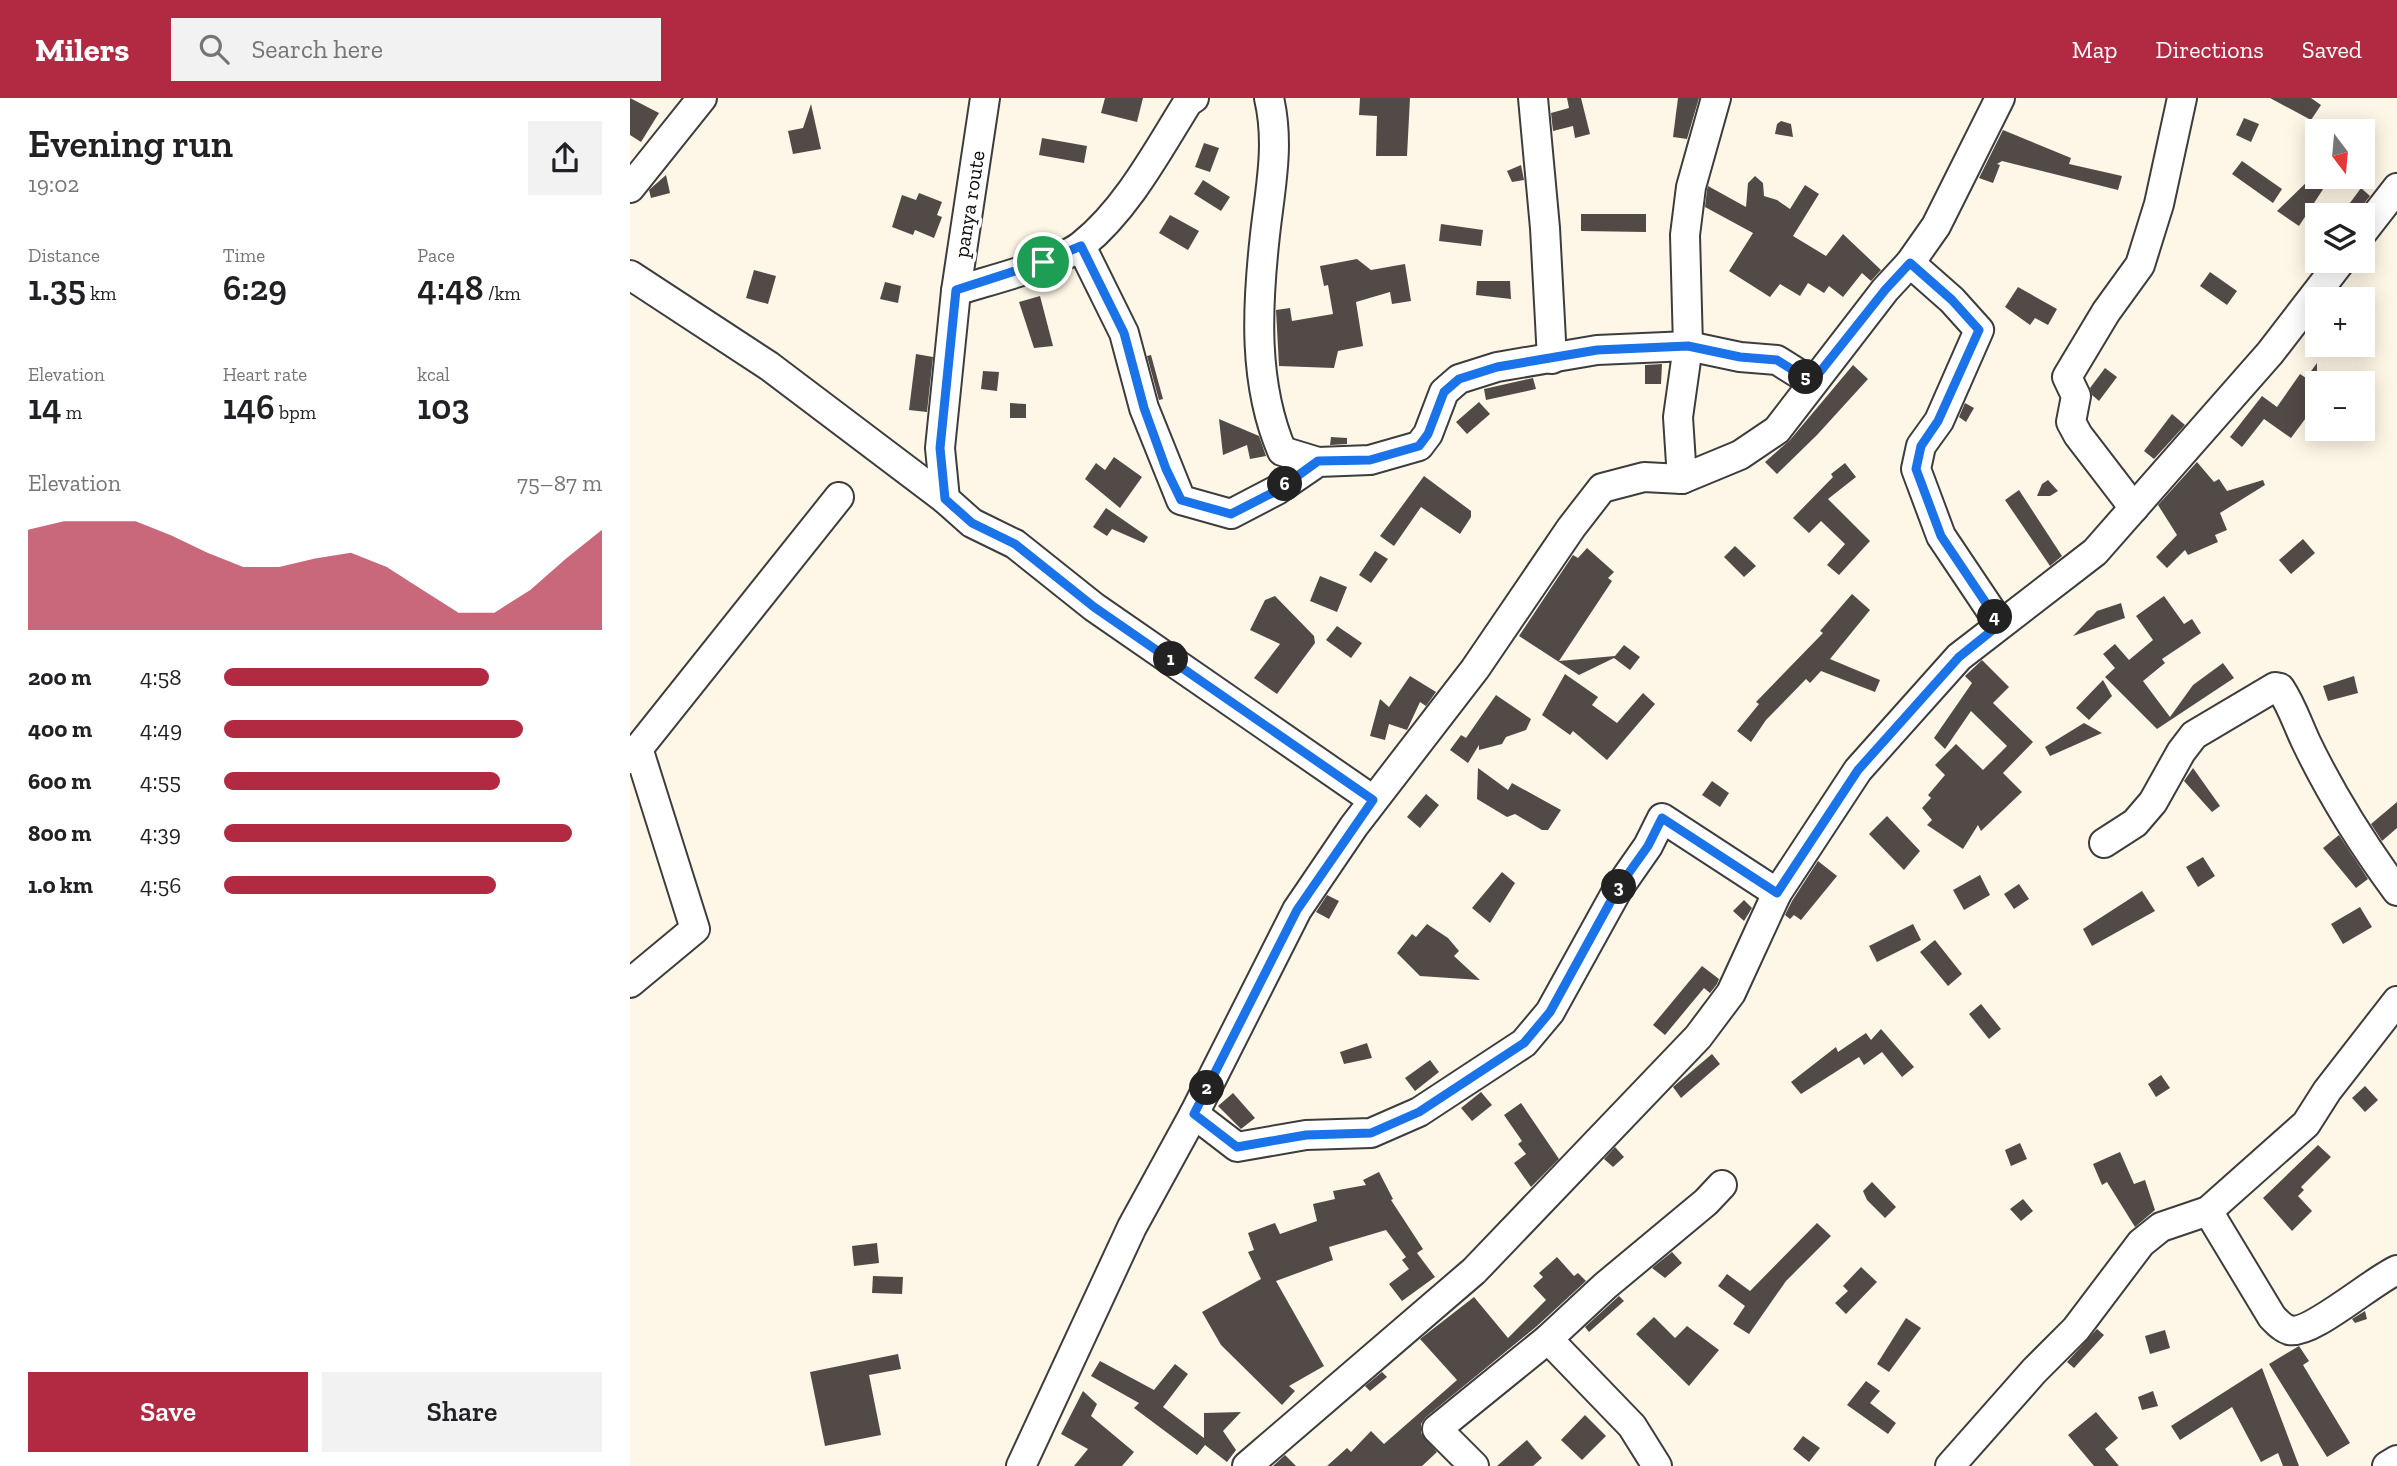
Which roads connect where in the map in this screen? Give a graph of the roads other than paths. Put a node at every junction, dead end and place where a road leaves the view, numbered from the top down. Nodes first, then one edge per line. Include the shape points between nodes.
1 (702, 98) edge
2 (985, 98) edge
3 (1194, 98) edge
4 (1269, 98) edge
5 (1533, 98) edge
6 (1716, 98) edge
7 (2000, 98) edge
8 (2182, 98) edge
9 (630, 188) edge
10 (2397, 188) edge
11 (2375, 216) edge
12 (1081, 246) junction
13 (1910, 263) junction
14 (2332, 273) edge
15 (630, 275) edge
16 (956, 290) junction
17 (1688, 346) junction
18 (1552, 359) junction
19 (1812, 382) junction
20 (1318, 461) junction
21 (1682, 479) junction
22 (839, 497) dead end
23 (945, 499) junction
24 (2134, 508) junction
25 (2000, 624) junction
26 (634, 754) edge
27 (1373, 800) junction
28 (2104, 843) dead end
29 (2397, 891) edge
30 (1777, 893) junction
31 (630, 983) edge
32 (2397, 1002) edge
33 (1194, 1114) junction
34 (1722, 1185) dead end
35 (2208, 1211) junction
36 (2397, 1270) edge
37 (1548, 1339) junction
38 (2397, 1460) edge
39 (1021, 1466) edge
40 (1247, 1466) edge
41 (1474, 1466) edge
42 (1657, 1466) edge
43 (1950, 1466) edge
44 (2387, 1466) edge

1 - 9 street
2 - 16 street, panya route
3 - 12 street via 1114,212
4 - 20 street via 1276,141 1262,276 1262,392 1282,451
5 - 18 street
6 - 17 street via 1691,187 1685,235
7 - 13 street via 1936,226
8 - 24 street via 2159,204 2140,265 2067,377 2076,396 2071,422
10 - 11 street
12 - 16 street
12 - 20 street via 1124,333 1144,408 1181,500 1231,514 1278,490
13 - 19 street
13 - 25 street via 1979,330 1938,421 1921,446 1916,469 1941,536
14 - 24 street via 2270,353
15 - 23 street via 769,366
16 - 23 street, panya route via 940,448
17 - 18 street via 1597,350
17 - 19 street via 1777,360
17 - 21 street via 1678,417
18 - 20 street via 1497,367 1459,379 1444,392 1428,434 1409,451 1370,460
19 - 21 street via 1777,430 1740,455
21 - 27 street via 1644,477 1602,488 1475,669
22 - 26 street
23 - 27 street via 972,523 1015,544 1094,607
24 - 25 street via 2095,552
25 - 30 street via 1959,657 1858,770
26 - 31 street via 695,929
27 - 33 street via 1297,910
28 - 29 street via 2135,823 2153,802 2194,735 2275,687 2298,717 2305,740 2340,805
30 - 33 street via 1662,818 1550,1012 1524,1043 1419,1112 1371,1133 1306,1135 1237,1147
30 - 40 street via 1731,993 1698,1037 1474,1271
32 - 35 street via 2326,1091 2306,1124
33 - 39 street via 1132,1227
34 - 37 street
35 - 36 street via 2272,1317 2287,1330 2317,1323 2377,1279
35 - 43 street via 2161,1227 2141,1243 2076,1329
37 - 41 street via 1437,1429
37 - 42 street via 1632,1426
38 - 44 street

